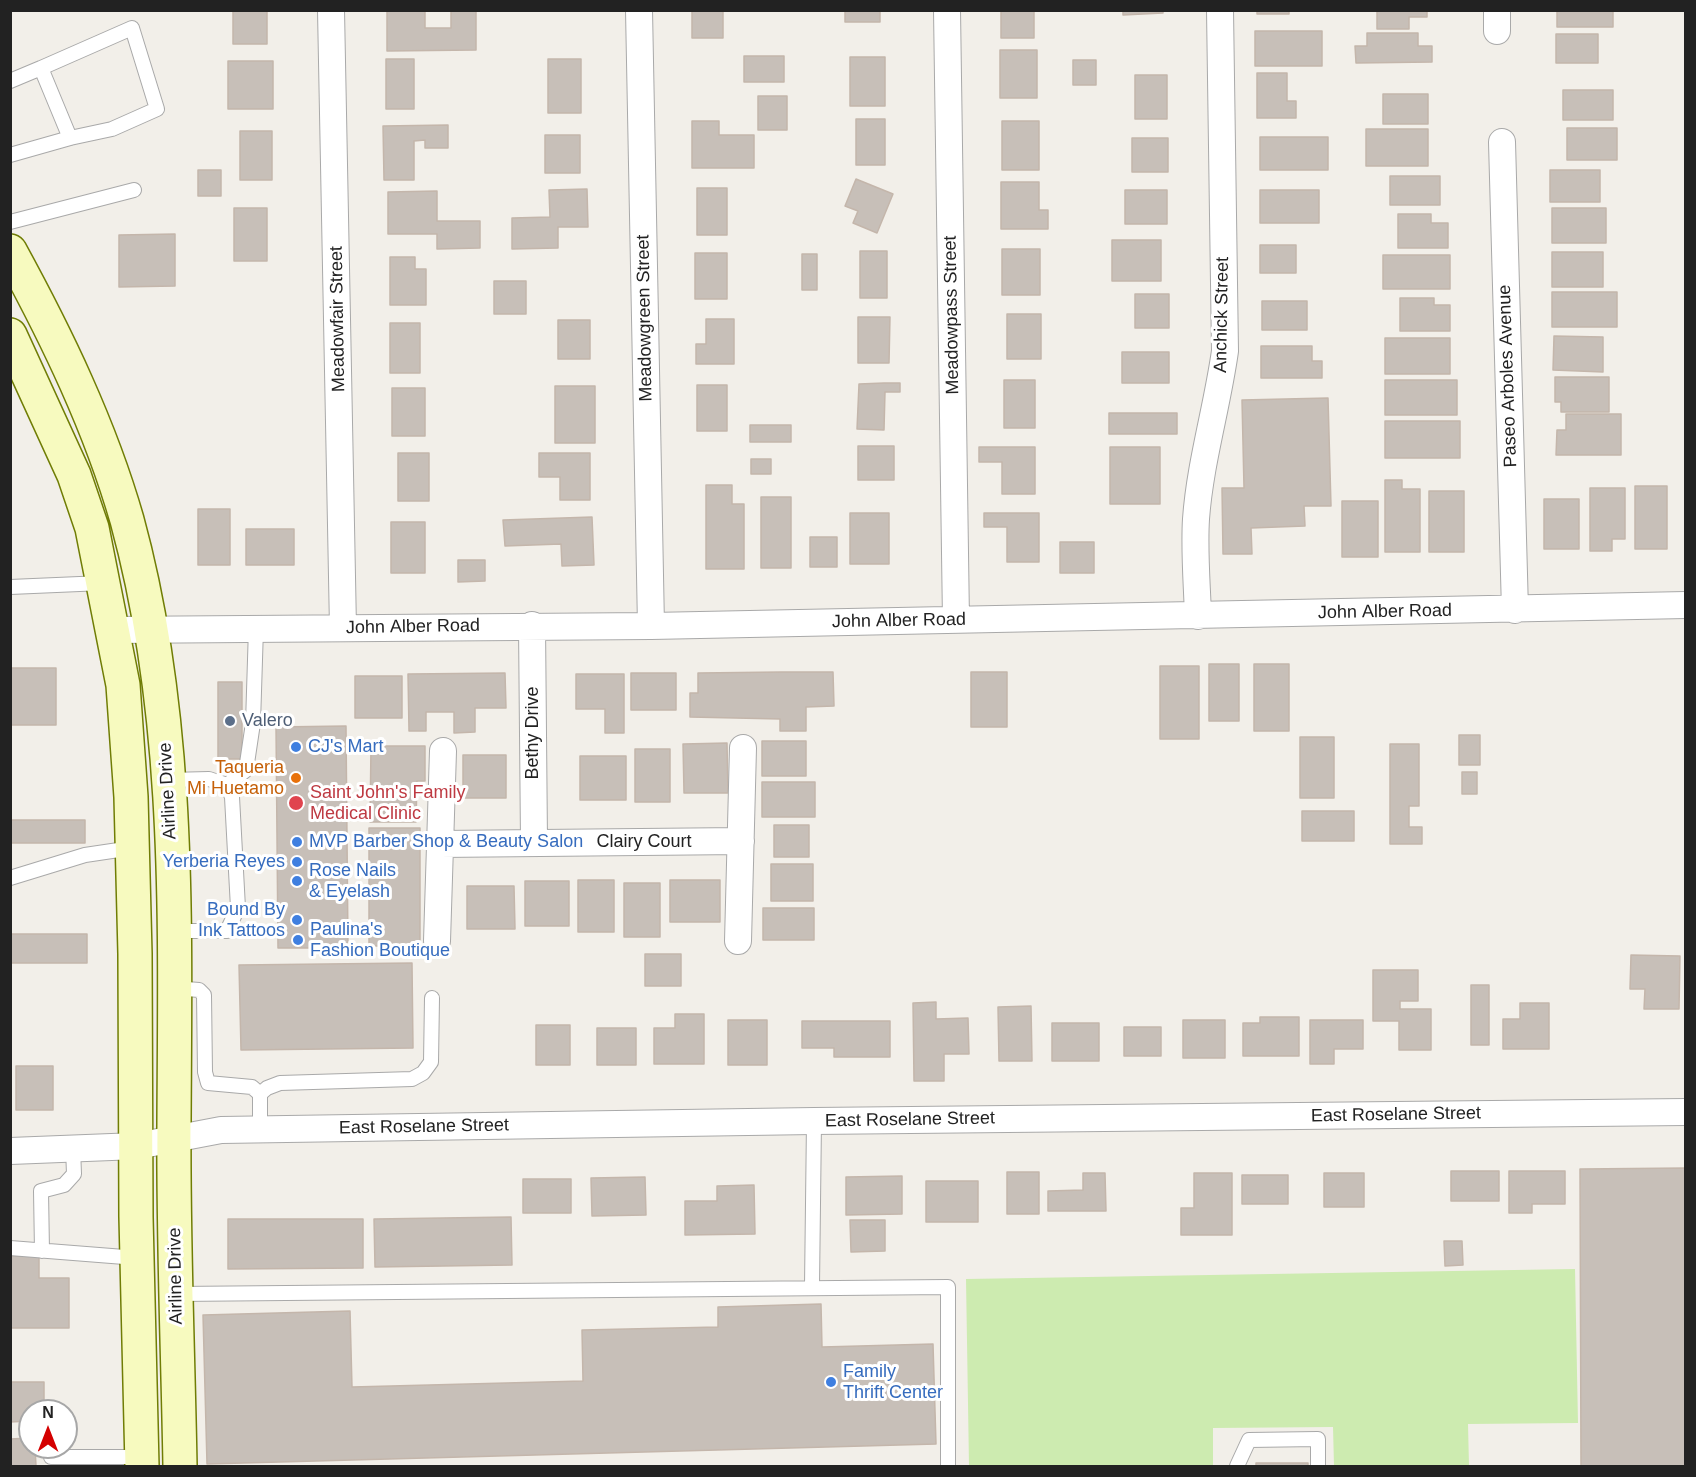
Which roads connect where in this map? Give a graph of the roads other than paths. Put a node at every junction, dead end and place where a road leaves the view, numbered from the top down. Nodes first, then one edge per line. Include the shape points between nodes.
1 (331, 10) edge
2 (639, 10) edge
3 (947, 10) edge
4 (1220, 10) edge
5 (41, 68) junction
6 (10, 81) edge
7 (70, 138) junction
8 (1502, 142) dead end
9 (10, 155) edge
10 (134, 190) dead end
11 (10, 222) edge
12 (10, 251) edge
13 (14, 349) edge
14 (65, 357) junction
15 (103, 583) junction
16 (10, 587) edge
17 (1686, 605) edge
18 (1515, 610) junction
19 (1198, 616) junction
20 (956, 620) junction
21 (532, 625) junction
22 (651, 626) junction
23 (151, 628) junction
24 (256, 628) junction
25 (344, 628) junction
26 (112, 630) junction
27 (743, 748) dead end
28 (443, 751) dead end
29 (169, 780) junction
30 (227, 785) junction
31 (741, 841) junction
32 (534, 842) junction
33 (440, 844) junction
34 (132, 848) junction
35 (10, 878) edge
36 (174, 931) junction
37 (437, 941) dead end
38 (738, 941) dead end
39 (174, 988) junction
40 (432, 998) dead end
41 (260, 1094) junction
42 (1686, 1112) edge
43 (814, 1121) junction
44 (260, 1130) junction
45 (174, 1141) junction
46 (137, 1146) junction
47 (73, 1148) junction
48 (10, 1151) edge
49 (10, 1248) edge
50 (42, 1251) junction
51 (137, 1258) junction
52 (812, 1287) junction
53 (176, 1294) junction
54 (78, 1458) edge
55 (142, 1462) edge
56 (180, 1467) edge
57 (948, 1467) edge
58 (1238, 1467) edge
59 (1318, 1467) edge

1 - 25 street, Meadowfair Street
2 - 22 street, Meadowgreen Street
3 - 20 street, Meadowpass Street
4 - 19 street, Anchick Street via 1225,351 1204,454 1196,520
5 - 6 lane
5 - 7 lane
5 - 7 lane via 132,28 156,109 112,129
7 - 9 lane
8 - 18 street, Paseo Arboles Avenue
10 - 11 lane
12 - 14 main road, Airline Drive
13 - 14 street
13 - 15 main road, Airline Drive via 74,475 92,528
14 - 23 main road, Airline Drive via 107,457 127,522
15 - 16 lane
15 - 26 main road, Airline Drive
17 - 18 street, John Alber Road
18 - 19 street, John Alber Road
19 - 20 street, John Alber Road
20 - 22 street, John Alber Road
21 - 22 street, John Alber Road
21 - 25 street, John Alber Road
21 - 32 street, Bethy Drive
23 - 24 street, John Alber Road
23 - 26 street, John Alber Road
23 - 29 main road, Airline Drive via 160,678
24 - 25 street, John Alber Road
24 - 30 lane via 253,723 246,770
26 - 34 main road, Airline Drive via 123,685
27 - 31 street
28 - 33 street
29 - 30 lane via 209,779
29 - 36 main road, Airline Drive
30 - 36 lane via 232,797 238,908 227,931
31 - 32 street, Clairy Court
31 - 38 street
32 - 33 street, Clairy Court
33 - 37 street
34 - 35 lane via 85,855
34 - 46 main road, Airline Drive
36 - 39 main road, Airline Drive
39 - 41 lane via 200,990 204,995 208,1083 252,1087
39 - 45 main road, Airline Drive
40 - 41 lane via 431,1062 423,1073 412,1079 280,1083
41 - 44 lane
42 - 43 street, East Roselane Street
43 - 44 street, East Roselane Street
43 - 52 lane
44 - 45 street, East Roselane Street via 221,1130
45 - 46 street, East Roselane Street
45 - 53 main road, Airline Drive
46 - 47 street, East Roselane Street
46 - 51 main road, Airline Drive
47 - 48 street, East Roselane Street
47 - 50 lane via 74,1174 64,1185 41,1191
49 - 50 lane
50 - 51 lane
51 - 55 main road, Airline Drive
52 - 53 lane
52 - 57 lane via 948,1287
53 - 56 main road, Airline Drive
54 - 55 lane
58 - 59 lane via 1249,1440 1318,1439

